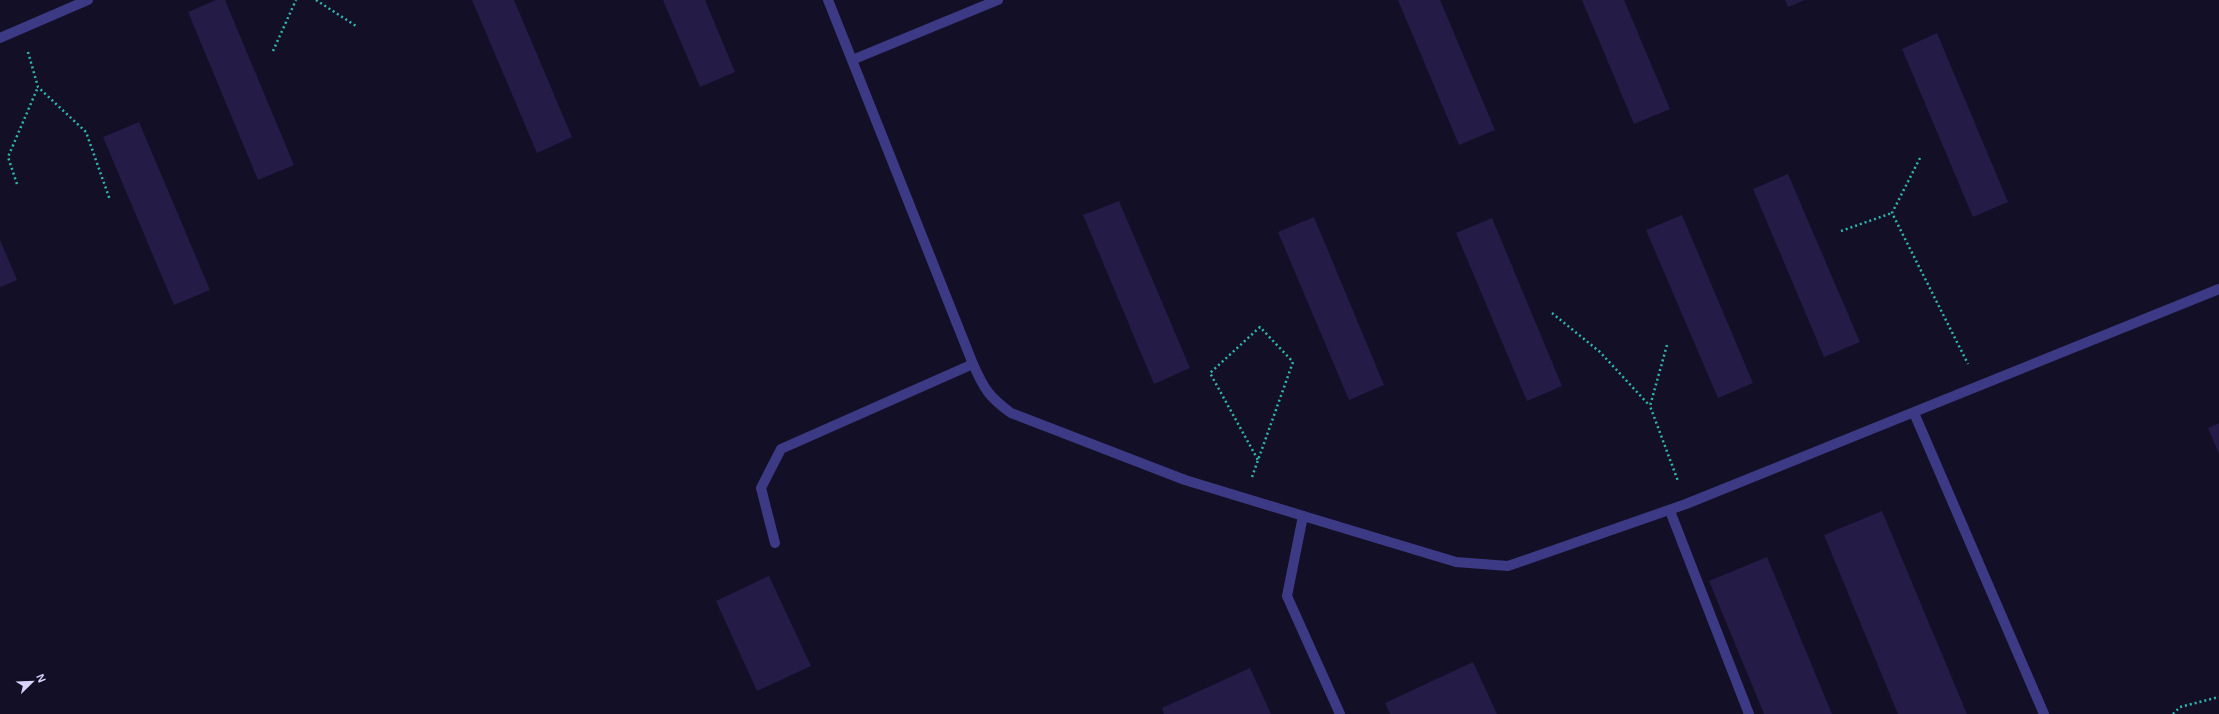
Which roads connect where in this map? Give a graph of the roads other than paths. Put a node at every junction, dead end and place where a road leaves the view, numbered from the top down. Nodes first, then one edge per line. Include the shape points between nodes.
1 (88, 0) edge
2 (828, 0) edge
3 (998, 0) edge
4 (0, 38) edge
5 (852, 60) junction
6 (2219, 289) edge
7 (973, 364) junction
8 (1914, 412) junction
9 (1670, 510) junction
10 (1303, 516) junction
11 (774, 543) dead end
12 (1340, 714) edge
13 (1749, 714) edge
14 (2044, 714) edge

1 - 4 street
2 - 5 street
3 - 5 street
5 - 7 street
6 - 8 street
7 - 10 street via 981,383 992,398 1011,413 1185,480
7 - 11 street via 781,449 761,488
8 - 9 street
8 - 14 street
9 - 10 street via 1508,566 1456,562
9 - 13 street
10 - 12 street via 1287,596

